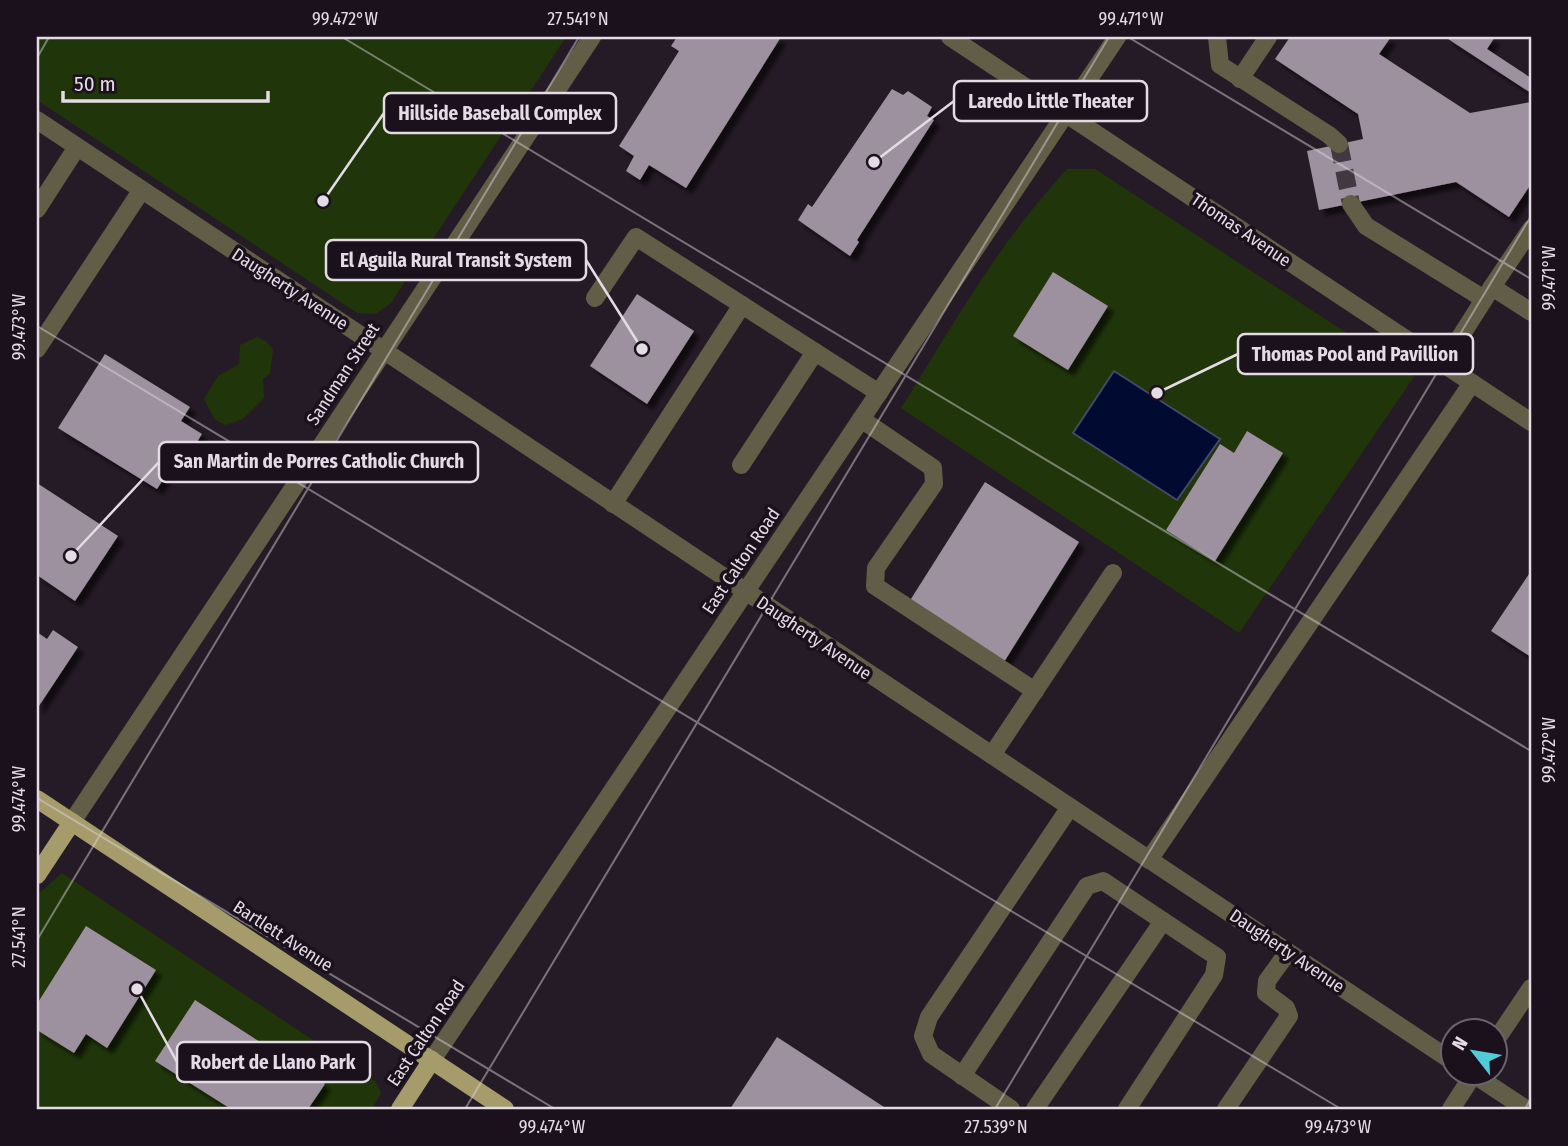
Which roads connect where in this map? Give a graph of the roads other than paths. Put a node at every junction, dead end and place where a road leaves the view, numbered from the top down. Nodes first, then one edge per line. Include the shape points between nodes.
1 (592, 37) edge
2 (950, 37) edge
3 (1117, 37) edge
4 (1217, 37) edge
5 (1268, 37) edge
6 (1240, 79) junction
7 (1066, 114) junction
8 (37, 120) edge
9 (1339, 144) tunnel mouth
10 (77, 148) junction
11 (141, 191) junction
12 (1351, 204) tunnel mouth
13 (37, 209) edge
14 (1531, 229) edge
15 (1488, 293) junction
16 (595, 298) dead end
17 (742, 305) junction
18 (1531, 312) edge
19 (37, 349) edge
20 (384, 350) junction
21 (815, 352) junction
22 (1443, 364) junction
23 (1472, 383) junction
24 (879, 393) junction
25 (861, 419) junction
26 (1531, 422) edge
27 (741, 466) dead end
28 (613, 504) junction
29 (1113, 573) dead end
30 (745, 592) junction
31 (1035, 691) junction
32 (992, 755) junction
33 (37, 799) edge
34 (1070, 807) junction
35 (72, 822) junction
36 (1149, 860) junction
37 (37, 874) edge
38 (1163, 921) junction
39 (1288, 952) junction
40 (1531, 988) edge
41 (1508, 1022) edge
42 (1438, 1052) edge
43 (432, 1060) junction
44 (962, 1076) junction
45 (1465, 1086) edge
46 (1492, 1086) edge
47 (400, 1109) edge
48 (505, 1109) edge
49 (1011, 1109) edge
50 (1035, 1109) edge
51 (1127, 1109) edge
52 (1226, 1109) edge
53 (1451, 1109) edge
54 (1526, 1109) edge

1 - 20 street, Sandman Street
2 - 7 street, Thomas Avenue
3 - 7 street, East Calton Road
4 - 6 street via 1220,65
5 - 6 street
6 - 9 street
7 - 22 street, Thomas Avenue
7 - 24 street, East Calton Road
8 - 10 street, Daugherty Avenue
10 - 11 street, Daugherty Avenue
10 - 13 street
11 - 19 street
11 - 20 street, Daugherty Avenue
12 - 15 street via 1366,226
14 - 15 street
15 - 18 street
15 - 22 street
16 - 17 street via 636,237
17 - 21 street
17 - 28 street
20 - 28 street, Daugherty Avenue
20 - 35 street, Sandman Street
21 - 24 street
21 - 27 street
22 - 23 street, Thomas Avenue
23 - 26 street, Thomas Avenue
23 - 36 street
24 - 25 street, East Calton Road
25 - 30 street, East Calton Road
25 - 31 street via 933,468 934,484 876,568 875,586
28 - 30 street, Daugherty Avenue
29 - 31 street
30 - 32 street, Daugherty Avenue
30 - 43 street, East Calton Road
31 - 32 street
32 - 34 street, Daugherty Avenue
33 - 35 main road, Bartlett Avenue
34 - 36 street, Daugherty Avenue
34 - 44 street via 929,1017 923,1036 931,1054
35 - 37 main road, Sandman Street
35 - 43 main road, Bartlett Avenue
36 - 39 street, Daugherty Avenue
38 - 44 street via 1103,881 1087,886
38 - 50 street
38 - 51 street via 1217,957 1214,975
39 - 42 street, Daugherty Avenue
39 - 52 street via 1266,981 1266,993 1286,1008 1289,1016
40 - 41 street
43 - 47 main road, East Calton Road
43 - 48 main road, Bartlett Avenue
44 - 49 street
45 - 53 street
46 - 54 street

